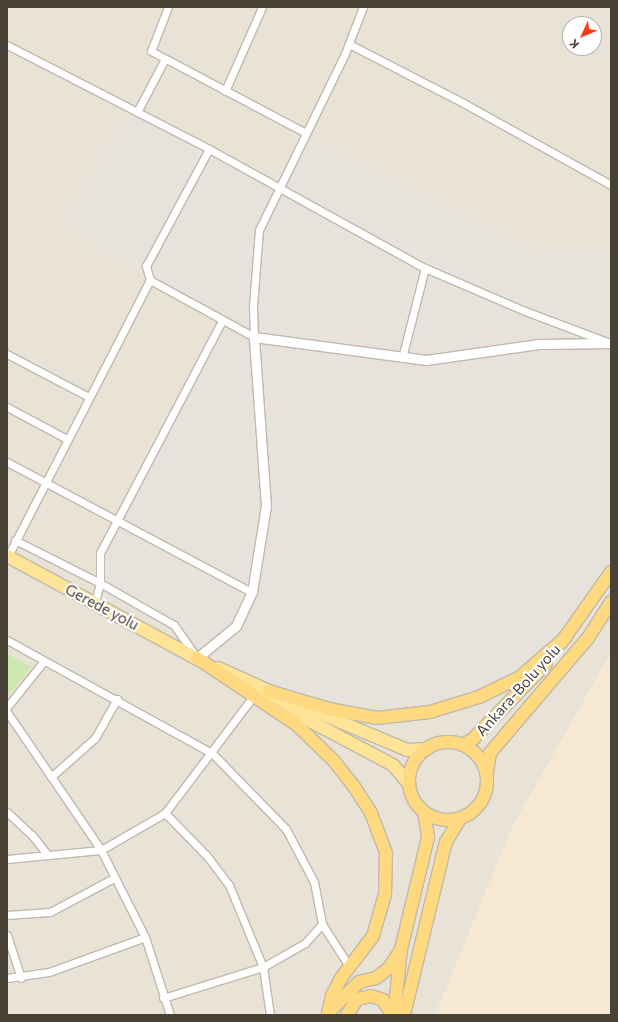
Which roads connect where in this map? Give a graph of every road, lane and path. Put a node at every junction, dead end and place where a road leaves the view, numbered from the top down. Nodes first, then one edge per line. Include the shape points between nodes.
1 (168, 7) edge
2 (262, 7) edge
3 (363, 7) edge
4 (348, 44) junction
5 (7, 45) edge
6 (165, 59) junction
7 (225, 91) junction
8 (137, 112) junction
9 (306, 133) junction
10 (209, 149) junction
11 (611, 185) edge
12 (280, 187) junction
13 (426, 268) junction
14 (150, 280) junction
15 (222, 321) junction
16 (254, 337) junction
17 (611, 342) edge
18 (7, 354) edge
19 (402, 358) junction
20 (89, 397) junction
21 (7, 407) edge
22 (67, 439) junction
23 (7, 462) edge
24 (44, 482) junction
25 (117, 520) junction
26 (15, 540) junction
27 (7, 556) edge
28 (611, 572) edge
29 (100, 583) junction
30 (252, 592) junction
31 (95, 602) junction
32 (611, 602) edge
33 (566, 637) junction
34 (7, 640) edge
35 (197, 658) junction
36 (44, 661) junction
37 (260, 692) junction
38 (117, 699) junction
39 (7, 707) edge
40 (7, 712) edge
41 (463, 745) junction
42 (427, 749) junction
43 (212, 753) junction
44 (486, 773) junction
45 (51, 777) junction
46 (409, 784) junction
47 (7, 812) edge
48 (424, 812) junction
49 (165, 813) junction
50 (460, 819) junction
51 (100, 850) junction
52 (48, 854) junction
53 (7, 859) edge
54 (114, 878) junction
55 (7, 914) edge
56 (322, 924) junction
57 (7, 935) edge
58 (145, 937) junction
59 (402, 949) junction
60 (349, 966) junction
61 (263, 967) junction
62 (7, 978) edge
63 (21, 978) junction
64 (164, 998) junction
65 (170, 1015) edge
66 (270, 1015) edge
67 (347, 1015) edge
68 (393, 1015) edge
69 (404, 1015) edge

1 - 6 street via 151,51
2 - 7 street
3 - 4 street
4 - 9 street
4 - 11 street via 465,104
5 - 8 street
6 - 7 street
6 - 8 street
7 - 9 street
8 - 10 street
9 - 12 street
10 - 12 street
10 - 14 street via 146,266
12 - 13 street
12 - 16 street via 259,230
13 - 17 street via 525,312
13 - 19 street
14 - 15 street
14 - 20 street
15 - 16 street
15 - 25 street
16 - 19 street
16 - 30 street via 266,506
17 - 19 street via 539,344 426,360
18 - 20 street
20 - 22 street
21 - 22 street
22 - 24 street
23 - 24 street
24 - 25 street
24 - 26 street
25 - 29 street via 100,553
25 - 30 street
26 - 27 street
26 - 29 street
27 - 31 main road, Gerede yolu
28 - 33 highway, Ankara-Bolu yolu
29 - 31 street
29 - 35 street via 174,625
30 - 35 street via 236,626
31 - 35 main road, Gerede yolu
32 - 44 highway, Ankara-Bolu yolu via 588,638 490,753
33 - 37 highway via 520,678 479,697 430,712 377,718
33 - 41 highway, Ankara-Bolu yolu via 509,704 474,738
34 - 36 street
35 - 37 highway
36 - 38 street
36 - 39 street
37 - 42 main road via 406,750
37 - 43 street
37 - 46 main road via 393,765
37 - 60 highway via 334,761 354,785 371,813 386,853 385,894 373,936
38 - 43 street
38 - 45 street via 95,738
40 - 45 street
41 - 42 highway via 438,744
41 - 44 highway via 474,752
42 - 46 highway via 413,764
43 - 49 street
43 - 56 street via 286,829 314,882
44 - 50 highway via 485,796 470,814
45 - 51 street
46 - 48 highway via 414,800
47 - 52 street
48 - 50 highway via 435,818
48 - 59 highway via 428,837
49 - 51 street
49 - 61 street via 207,856 229,884
50 - 69 highway via 446,842
51 - 52 street
51 - 54 street
52 - 53 street
54 - 55 street via 50,912
54 - 58 street
56 - 60 street
56 - 61 street via 305,942
57 - 63 street
58 - 63 street via 50,972
58 - 64 street
59 - 60 highway via 389,968 376,978 359,982 346,992 328,1014 332,996
59 - 68 highway
61 - 64 street
61 - 66 street
62 - 63 street
64 - 65 street
67 - 68 highway via 357,999 371,996 383,1000

